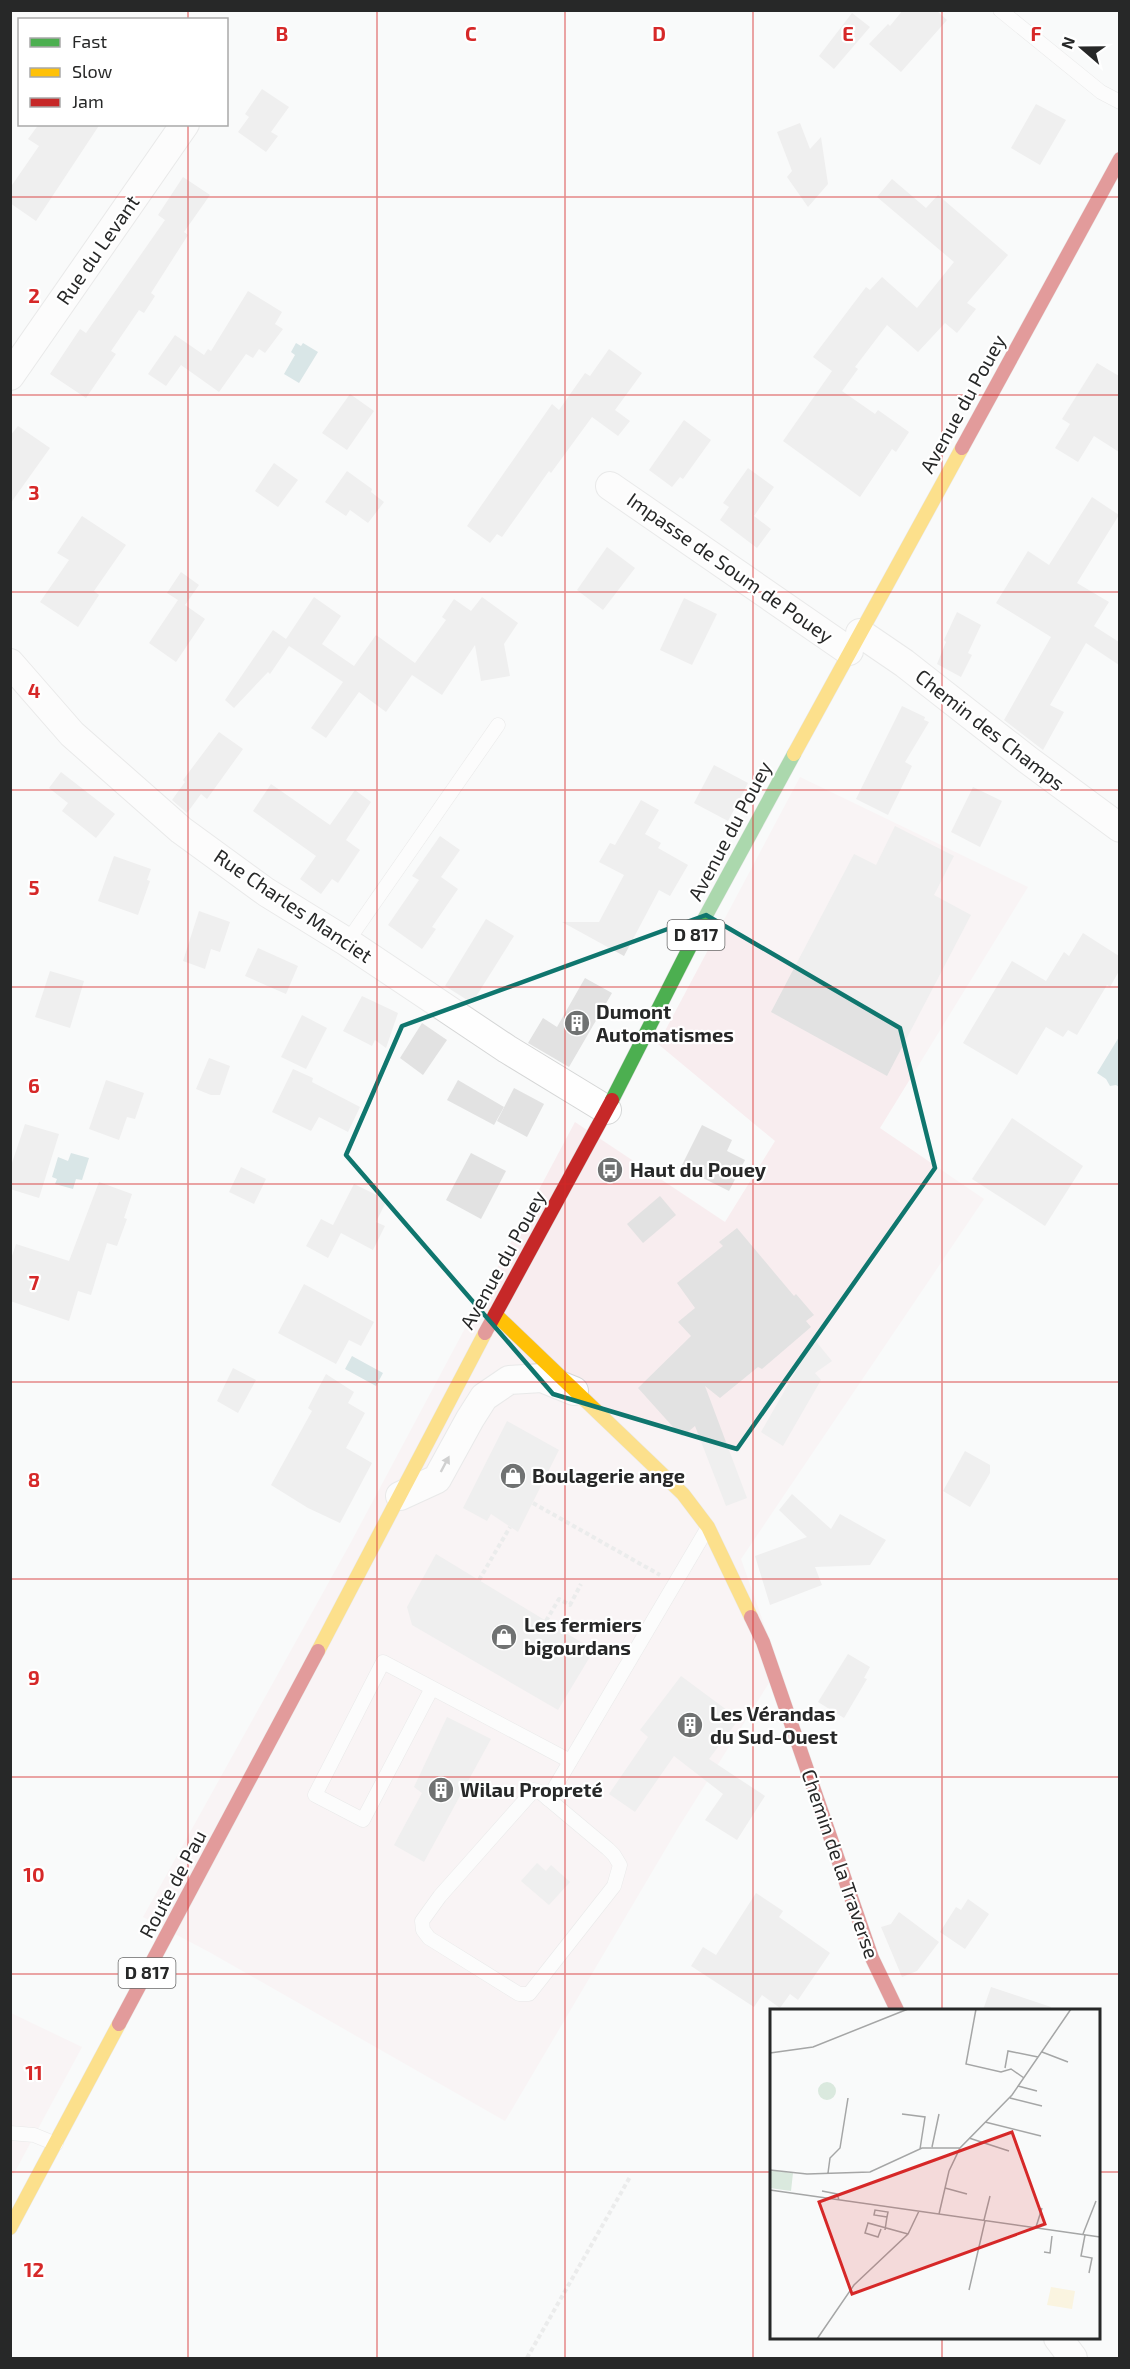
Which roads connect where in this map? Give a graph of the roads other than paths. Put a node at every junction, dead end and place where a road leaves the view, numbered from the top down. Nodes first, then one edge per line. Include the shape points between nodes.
1 (1000, 10) edge
2 (1119, 102) edge
3 (184, 126) edge
4 (1119, 159) edge
5 (10, 376) edge
6 (610, 486) dead end
7 (855, 642) junction
8 (10, 663) edge
9 (498, 725) dead end
10 (1119, 828) edge
11 (347, 942) junction
12 (607, 1110) junction
13 (495, 1314) junction
14 (574, 1391) junction
15 (400, 1496) junction
16 (708, 1527) junction
17 (432, 1688) junction
18 (284, 1717) joint
19 (570, 1761) junction
20 (548, 1799) junction
21 (897, 2009) edge
22 (10, 2133) edge
23 (56, 2144) junction
24 (10, 2228) edge
25 (1059, 2339) edge
26 (1073, 2358) edge

1 - 2 lane via 1101,92
3 - 5 street, Rue du Levant
4 - 7 main road, Avenue du Pouey / D 817
6 - 7 street, Impasse de Soum de Pouey
7 - 10 street, Chemin des Champs via 904,663
7 - 12 main road, Avenue du Pouey / D 817 via 703,921
8 - 11 street, Rue Charles Manciet via 72,734 181,830 266,892
9 - 11 lane
11 - 12 street, Rue Charles Manciet via 507,1049
12 - 13 main road, Avenue du Pouey / D 817
13 - 14 main road, Chemin de la Traverse
13 - 15 main road, Avenue du Pouey / D 817
15 -> 14 street, Chemin de la Traverse via 437,1479 484,1397 509,1380 542,1378
14 - 16 main road, Chemin de la Traverse via 683,1494
15 - 18 main road, Avenue du Pouey / D 817
16 - 19 lane
16 - 21 main road, Chemin de la Traverse via 763,1642 872,1958
17 - 17 lane via 383,1662 315,1795 363,1820
17 - 19 lane
18 - 23 main road, Route de Pau / D 817
19 - 20 lane
20 - 20 lane via 608,1849 620,1865 614,1886 529,1994 519,1994 429,1938 422,1921 530,1792 540,1792
22 - 23 lane via 34,2135
23 - 24 main road, Route de Pau / D 817
25 - 26 street

